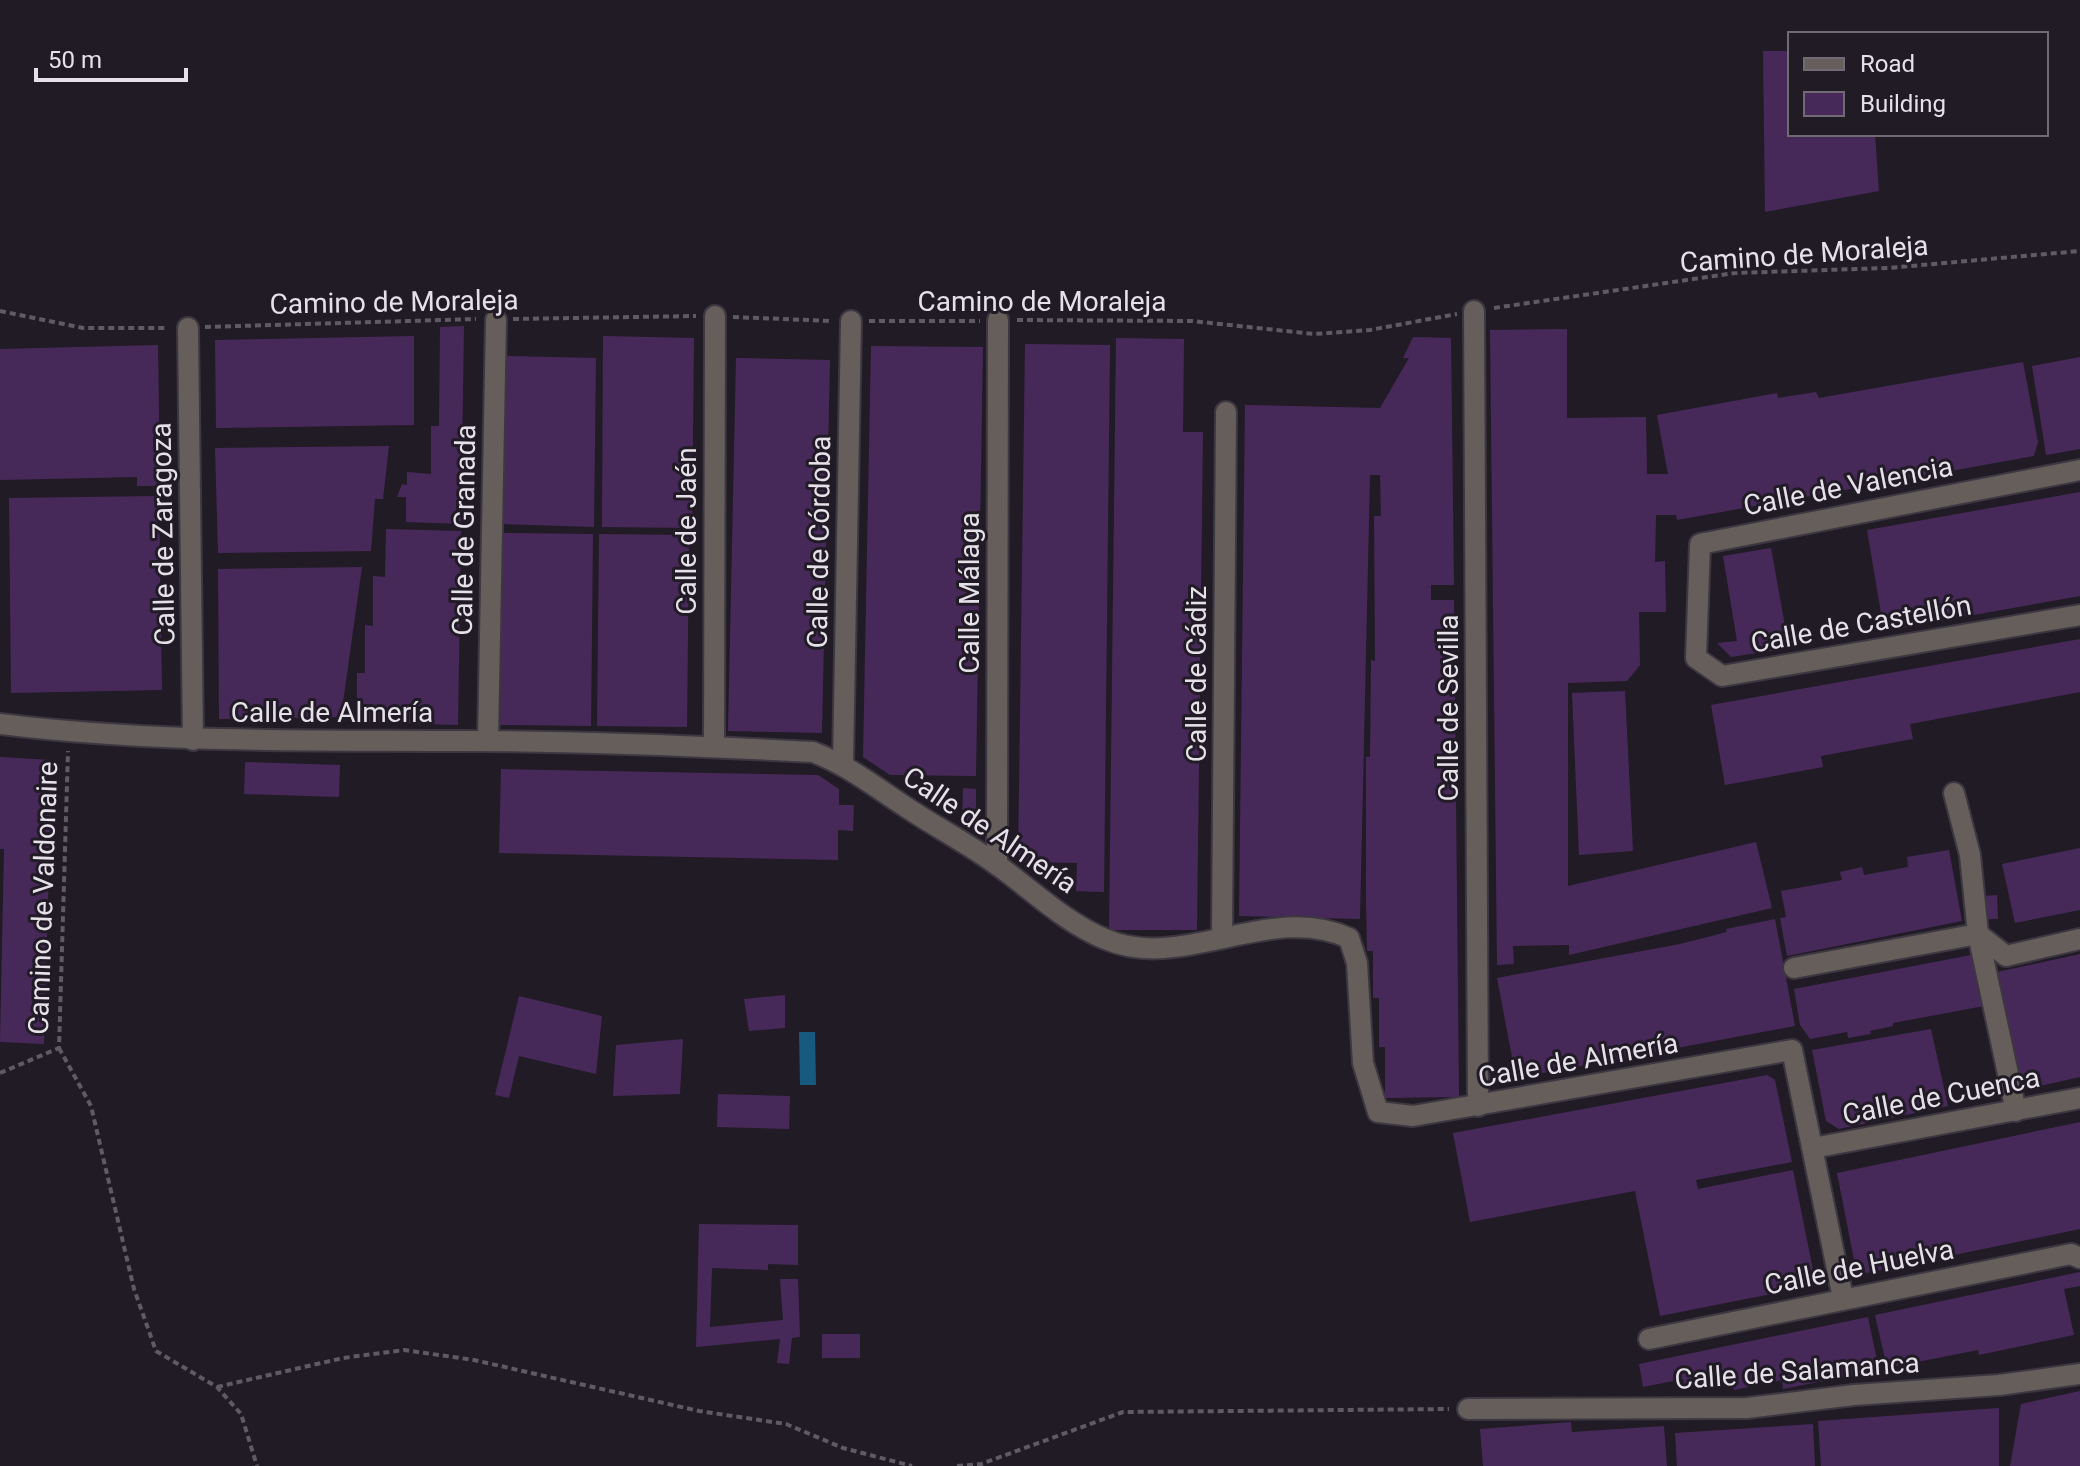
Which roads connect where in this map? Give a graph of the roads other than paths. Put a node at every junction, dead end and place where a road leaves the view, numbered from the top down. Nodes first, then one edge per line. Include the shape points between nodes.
1 (1474, 311) road end
2 (715, 316) road end
3 (496, 320) road end
4 (998, 320) road end
5 (851, 321) road end
6 (188, 328) road end
7 (1226, 412) dead end
8 (2080, 470) edge
9 (2080, 615) edge
10 (1697, 618) joint
11 (0, 724) edge
12 (193, 740) junction
13 (488, 741) junction
14 (714, 747) junction
15 (843, 764) junction
16 (1954, 793) dead end
17 (997, 865) junction
18 (1978, 934) junction
19 (1222, 936) junction
20 (2080, 939) edge
21 (1794, 968) dead end
22 (1792, 1050) joint
23 (2080, 1098) edge
24 (1478, 1106) junction
25 (2016, 1111) junction
26 (1813, 1148) junction
27 (2080, 1258) edge
28 (1843, 1298) junction
29 (1649, 1339) dead end
30 (2080, 1374) edge
31 (1468, 1409) road end

1 - 24 street, Calle de Sevilla
2 - 14 street, Calle de Jaén
3 - 13 street, Calle de Granada
4 - 17 street, Calle Málaga
5 - 15 street, Calle de Córdoba
6 - 12 street, Calle de Zaragoza
7 - 19 street, Calle de Cádiz
8 - 10 street, Calle de Valencia via 1700,544
9 - 10 street, Calle de Castellón via 1722,676 1696,658
11 - 12 street, Calle de Almería
12 - 13 street, Calle de Almería
13 - 14 street, Calle de Almería
14 - 15 street, Calle de Almería via 813,752
15 - 17 street, Calle de Almería
16 - 18 street via 1970,855
17 - 19 street, Calle de Almería via 1105,940 1149,951
18 - 20 street via 2006,956
18 - 21 street
18 - 25 street
19 - 24 street, Calle de Almería via 1305,926 1349,938 1357,963 1363,1063 1378,1112 1413,1116
22 - 24 street, Calle de Almería
22 - 26 street, Calle de Cuenca
23 - 25 street, Calle de Cuenca
25 - 26 street, Calle de Cuenca
26 - 28 street, Calle de Cuenca
27 - 28 street, Calle de Huelva via 2071,1254
28 - 29 street, Calle de Huelva
30 - 31 street, Calle de Salamanca via 1747,1408

